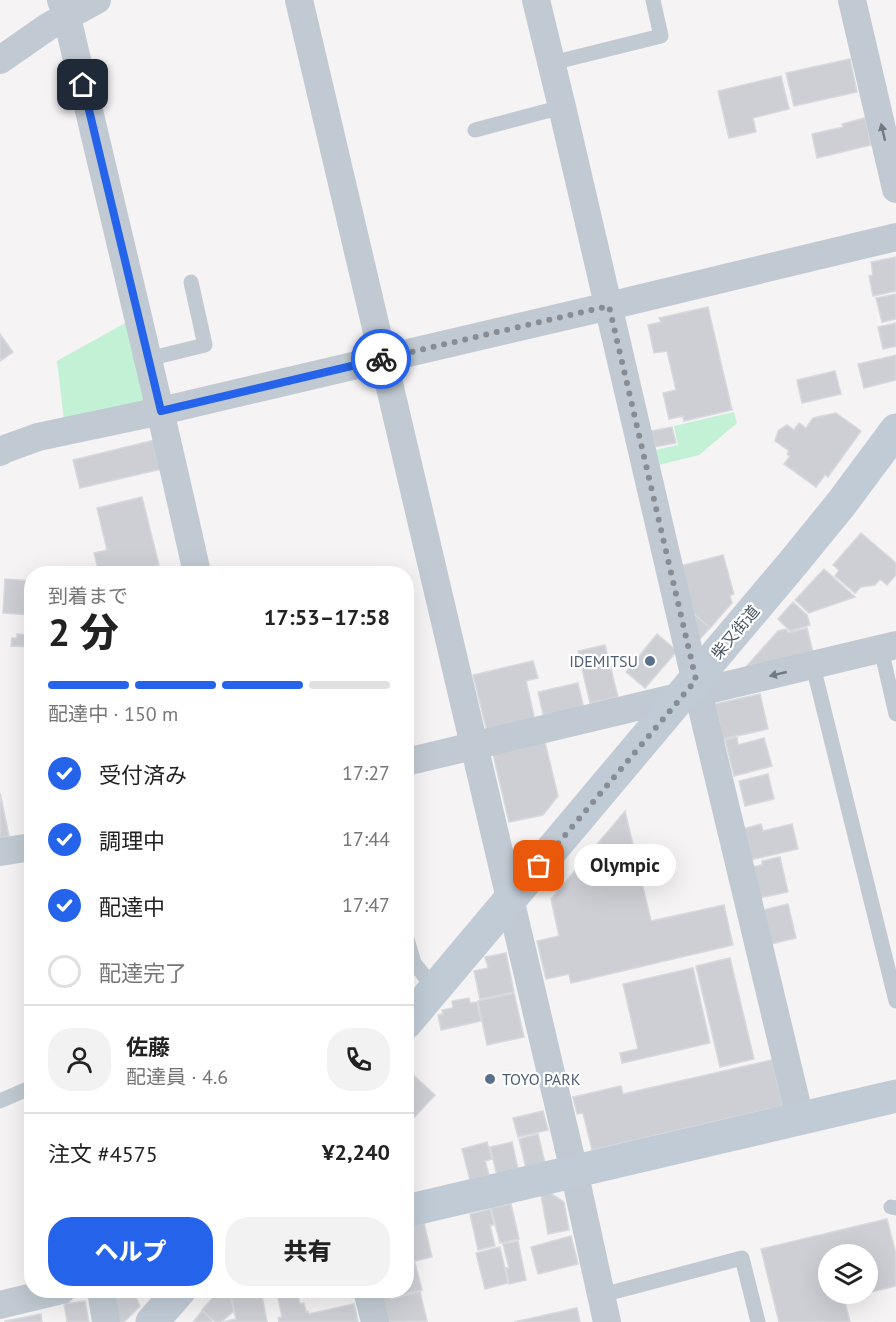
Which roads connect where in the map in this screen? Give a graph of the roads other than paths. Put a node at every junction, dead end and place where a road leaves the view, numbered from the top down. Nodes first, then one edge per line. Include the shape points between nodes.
1 (97, 0) edge
2 (299, 0) edge
3 (536, 0) edge
4 (653, 0) edge
5 (852, 0) edge
6 (64, 9) edge
7 (0, 60) edge
8 (552, 63) junction
9 (562, 107) junction
10 (475, 130) dead end
11 (896, 189) edge
12 (896, 237) edge
13 (191, 282) dead end
14 (609, 306) junction
15 (384, 358) junction
16 (148, 359) junction
17 (161, 411) junction
18 (896, 430) edge
19 (0, 452) edge
20 (195, 566) edge
21 (889, 647) edge
22 (813, 666) junction
23 (692, 690) junction
24 (896, 714) edge
25 (474, 746) junction
26 (414, 760) edge
27 (24, 848) edge
28 (0, 852) edge
29 (510, 900) junction
30 (414, 963) edge
31 (435, 989) junction
32 (896, 1001) edge
33 (414, 1014) edge
34 (24, 1090) edge
35 (896, 1096) edge
36 (0, 1101) edge
37 (800, 1118) junction
38 (574, 1171) junction
39 (414, 1209) edge
40 (29, 1298) edge
41 (102, 1298) edge
42 (173, 1298) edge
43 (369, 1298) edge
44 (0, 1305) edge
45 (604, 1309) edge
46 (106, 1322) edge
47 (153, 1322) edge
48 (375, 1322) edge
49 (758, 1322) edge

1 - 6 street
2 - 15 street
3 - 8 street
4 - 8 lane via 661,36
11 -> 5 street
6 - 7 street via 50,26
6 - 16 street
8 - 9 street
9 - 10 lane
9 - 14 street
12 - 14 street
13 - 16 lane via 205,345
14 - 15 street
14 - 23 street
15 - 17 street
15 - 25 street
16 - 17 street
17 - 19 street via 38,437
17 - 20 street
18 - 23 main road, 柴又街道
21 - 22 street
21 - 24 lane
22 -> 23 street
22 - 32 lane
23 - 25 street
23 - 29 main road, 柴又街道
23 - 37 street
25 - 26 street
25 - 29 street
27 - 28 street
29 - 31 main road, 柴又街道
29 - 38 street
30 - 31 lane
31 - 33 main road, 柴又街道
34 - 36 lane
35 - 37 main road
37 - 38 main road
38 - 39 main road
38 - 45 street
40 - 44 street
41 - 46 street
42 - 47 main road
43 - 48 street
45 - 49 lane via 742,1258

